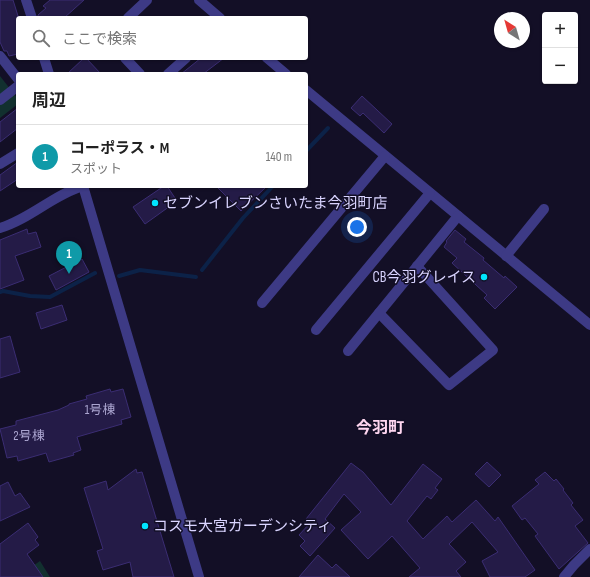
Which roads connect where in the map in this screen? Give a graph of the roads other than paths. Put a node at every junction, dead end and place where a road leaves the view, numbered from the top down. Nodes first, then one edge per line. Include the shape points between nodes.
1 (26, 0) edge
2 (147, 0) edge
3 (199, 0) edge
4 (31, 16) edge
5 (130, 16) edge
6 (218, 16) edge
7 (0, 56) edge
8 (45, 60) edge
9 (127, 60) edge
10 (184, 60) edge
11 (269, 60) edge
12 (48, 72) edge
13 (138, 72) edge
14 (170, 72) edge
15 (284, 72) edge
16 (16, 76) edge
17 (16, 88) edge
18 (308, 92) edge
19 (0, 100) edge
20 (16, 154) edge
21 (385, 156) junction
22 (0, 164) edge
23 (76, 188) edge
24 (84, 188) edge
25 (430, 193) junction
26 (544, 209) dead end
27 (458, 216) junction
28 (0, 228) edge
29 (506, 256) junction
30 (417, 266) junction
31 (262, 303) dead end
32 (380, 313) junction
33 (590, 325) edge
34 (316, 330) dead end
35 (348, 351) dead end
36 (590, 550) edge
37 (199, 577) edge
38 (564, 577) edge

1 - 4 street
2 - 5 street
3 - 6 street
7 - 16 street
8 - 12 street
9 - 13 street
10 - 14 street
11 - 15 street
17 - 19 street
18 - 21 street
20 - 22 street
21 - 25 street
21 - 31 street
23 - 28 street via 38,211
24 - 37 street
25 - 27 street
25 - 34 street
26 - 29 street
27 - 29 street
27 - 30 street
29 - 33 street
30 - 32 street
30 - 32 street via 493,350 448,384
32 - 35 street
36 - 38 street

